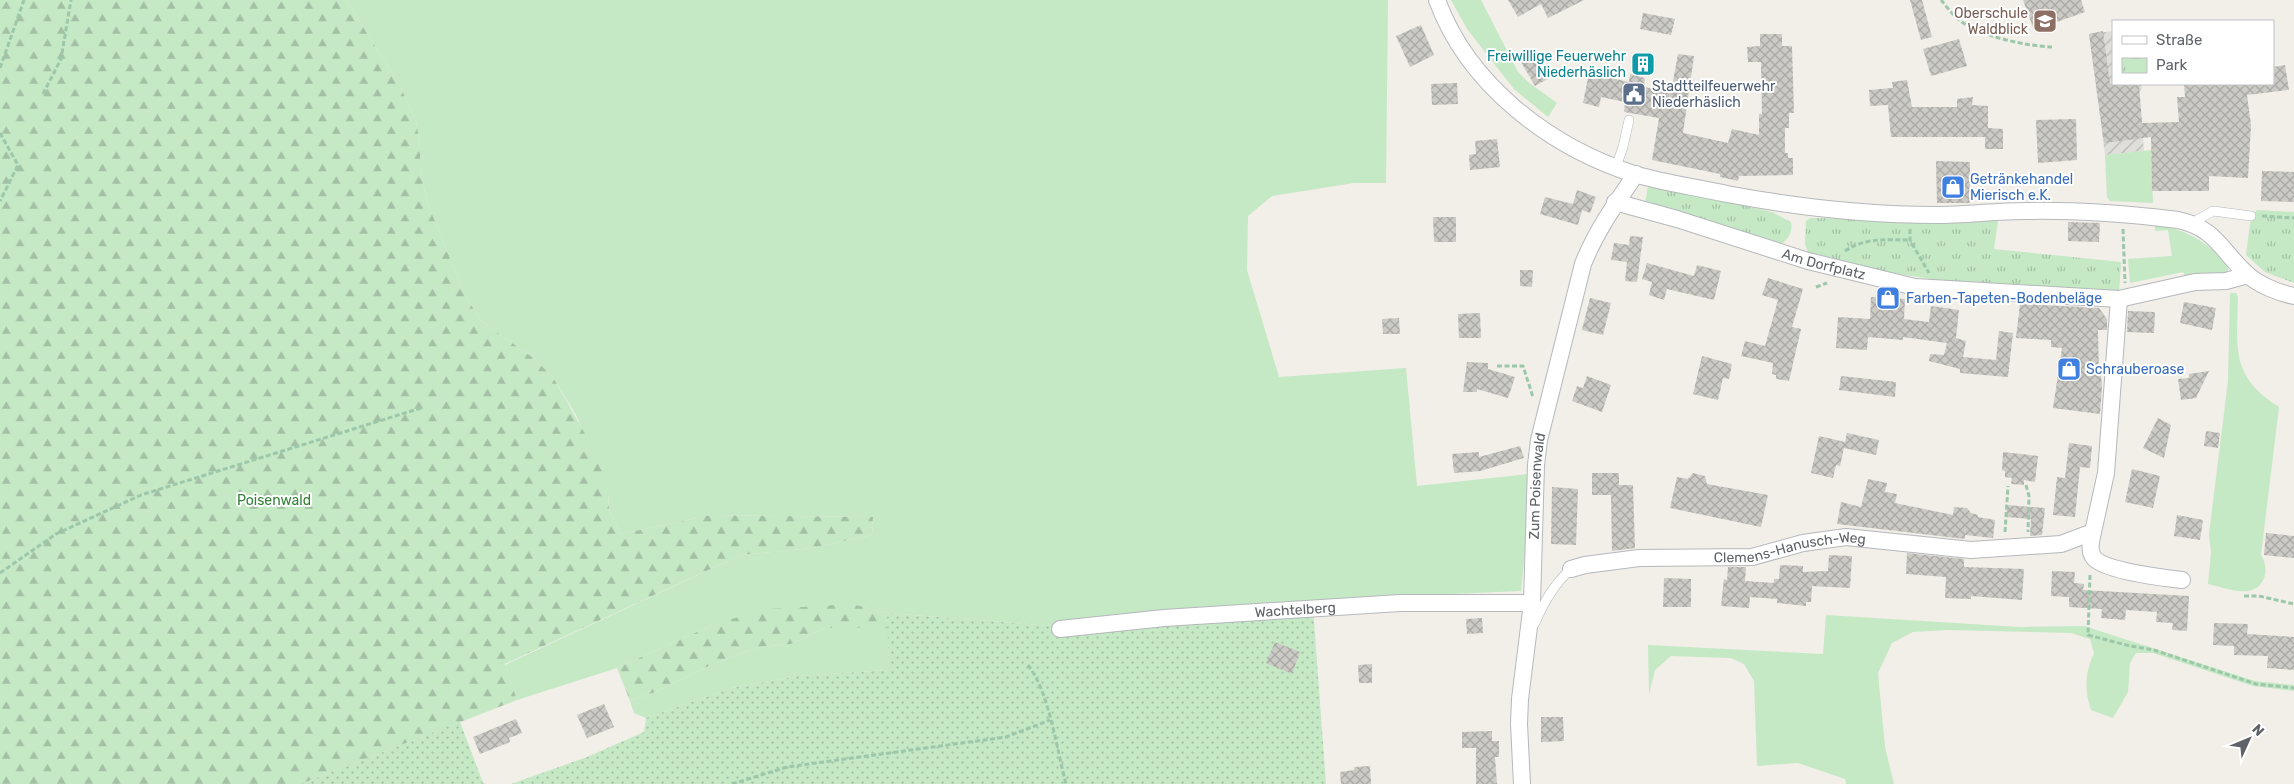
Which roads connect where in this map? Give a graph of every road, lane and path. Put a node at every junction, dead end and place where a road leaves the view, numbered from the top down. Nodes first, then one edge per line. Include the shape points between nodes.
1 (24, 0) edge
2 (71, 0) edge
3 (1436, 0) edge
4 (1941, 0) edge
5 (2052, 47) dead end
6 (0, 68) edge
7 (43, 94) dead end
8 (1629, 120) dead end
9 (0, 134) edge
10 (1616, 167) junction
11 (1636, 174) junction
12 (0, 201) edge
13 (1616, 202) junction
14 (1909, 214) junction
15 (2122, 214) junction
16 (2252, 216) joint
17 (2294, 218) edge
18 (2192, 223) junction
19 (1910, 240) junction
20 (1846, 251) dead end
21 (2248, 275) junction
22 (1939, 290) junction
23 (2294, 296) edge
24 (2122, 299) junction
25 (1497, 366) dead end
26 (1533, 398) dead end
27 (421, 408) dead end
28 (2026, 485) dead end
29 (2008, 486) dead end
30 (2093, 532) junction
31 (2028, 539) dead end
32 (2004, 540) dead end
33 (2093, 557) junction
34 (1571, 569) joint
35 (0, 572) edge
36 (2182, 580) dead end
37 (2244, 596) dead end
38 (1532, 603) junction
39 (2294, 604) edge
40 (1060, 629) dead end
41 (1528, 642) junction
42 (1028, 665) dead end
43 (2294, 688) edge
44 (1050, 720) junction
45 (732, 784) edge
46 (1066, 784) edge
47 (1522, 784) edge

1 - 6 path
2 - 7 path via 61,59
3 - 10 street via 1465,53 1506,101 1579,151
4 - 5 path via 1962,22 1982,32 2040,47
8 - 10 lane
9 - 12 path via 18,165
10 - 11 street
11 - 13 street
11 - 14 street via 1815,209
13 - 22 street, Am Dorfplatz via 1808,262
13 - 38 street, Zum Poisenwald via 1590,245 1583,264 1539,440 1534,492
14 - 15 street via 2099,207
14 - 19 path
15 - 18 street
15 - 24 path
16 - 17 path
16 - 18 lane via 2213,211
18 - 21 street via 2213,236
19 - 20 path via 1860,242
19 - 22 path
21 - 23 street via 2266,286
21 - 24 street, Am Dorfplatz via 2234,280 2195,282
22 - 24 street, Am Dorfplatz
24 - 30 street via 2106,473
25 - 26 path via 1523,366
27 - 35 path via 141,495 56,534
28 - 31 path via 2029,496
29 - 32 path
30 - 33 street via 2090,545
30 - 34 street, Clemens-Hanusch-Weg via 2061,544 1971,550 1846,537 1803,542 1752,557 1639,558
33 - 36 street via 2102,564
33 - 43 path via 2088,635 2154,650 2256,684
34 - 41 lane, Clemens-Hanusch-Weg via 1544,601
37 - 39 path
38 - 40 street, Wachtelberg via 1390,603 1164,618
38 - 41 street, Zum Poisenwald
41 - 47 street, Zum Poisenwald via 1519,716
42 - 44 path via 1036,675
44 - 45 path via 1006,737 787,767
44 - 46 path

